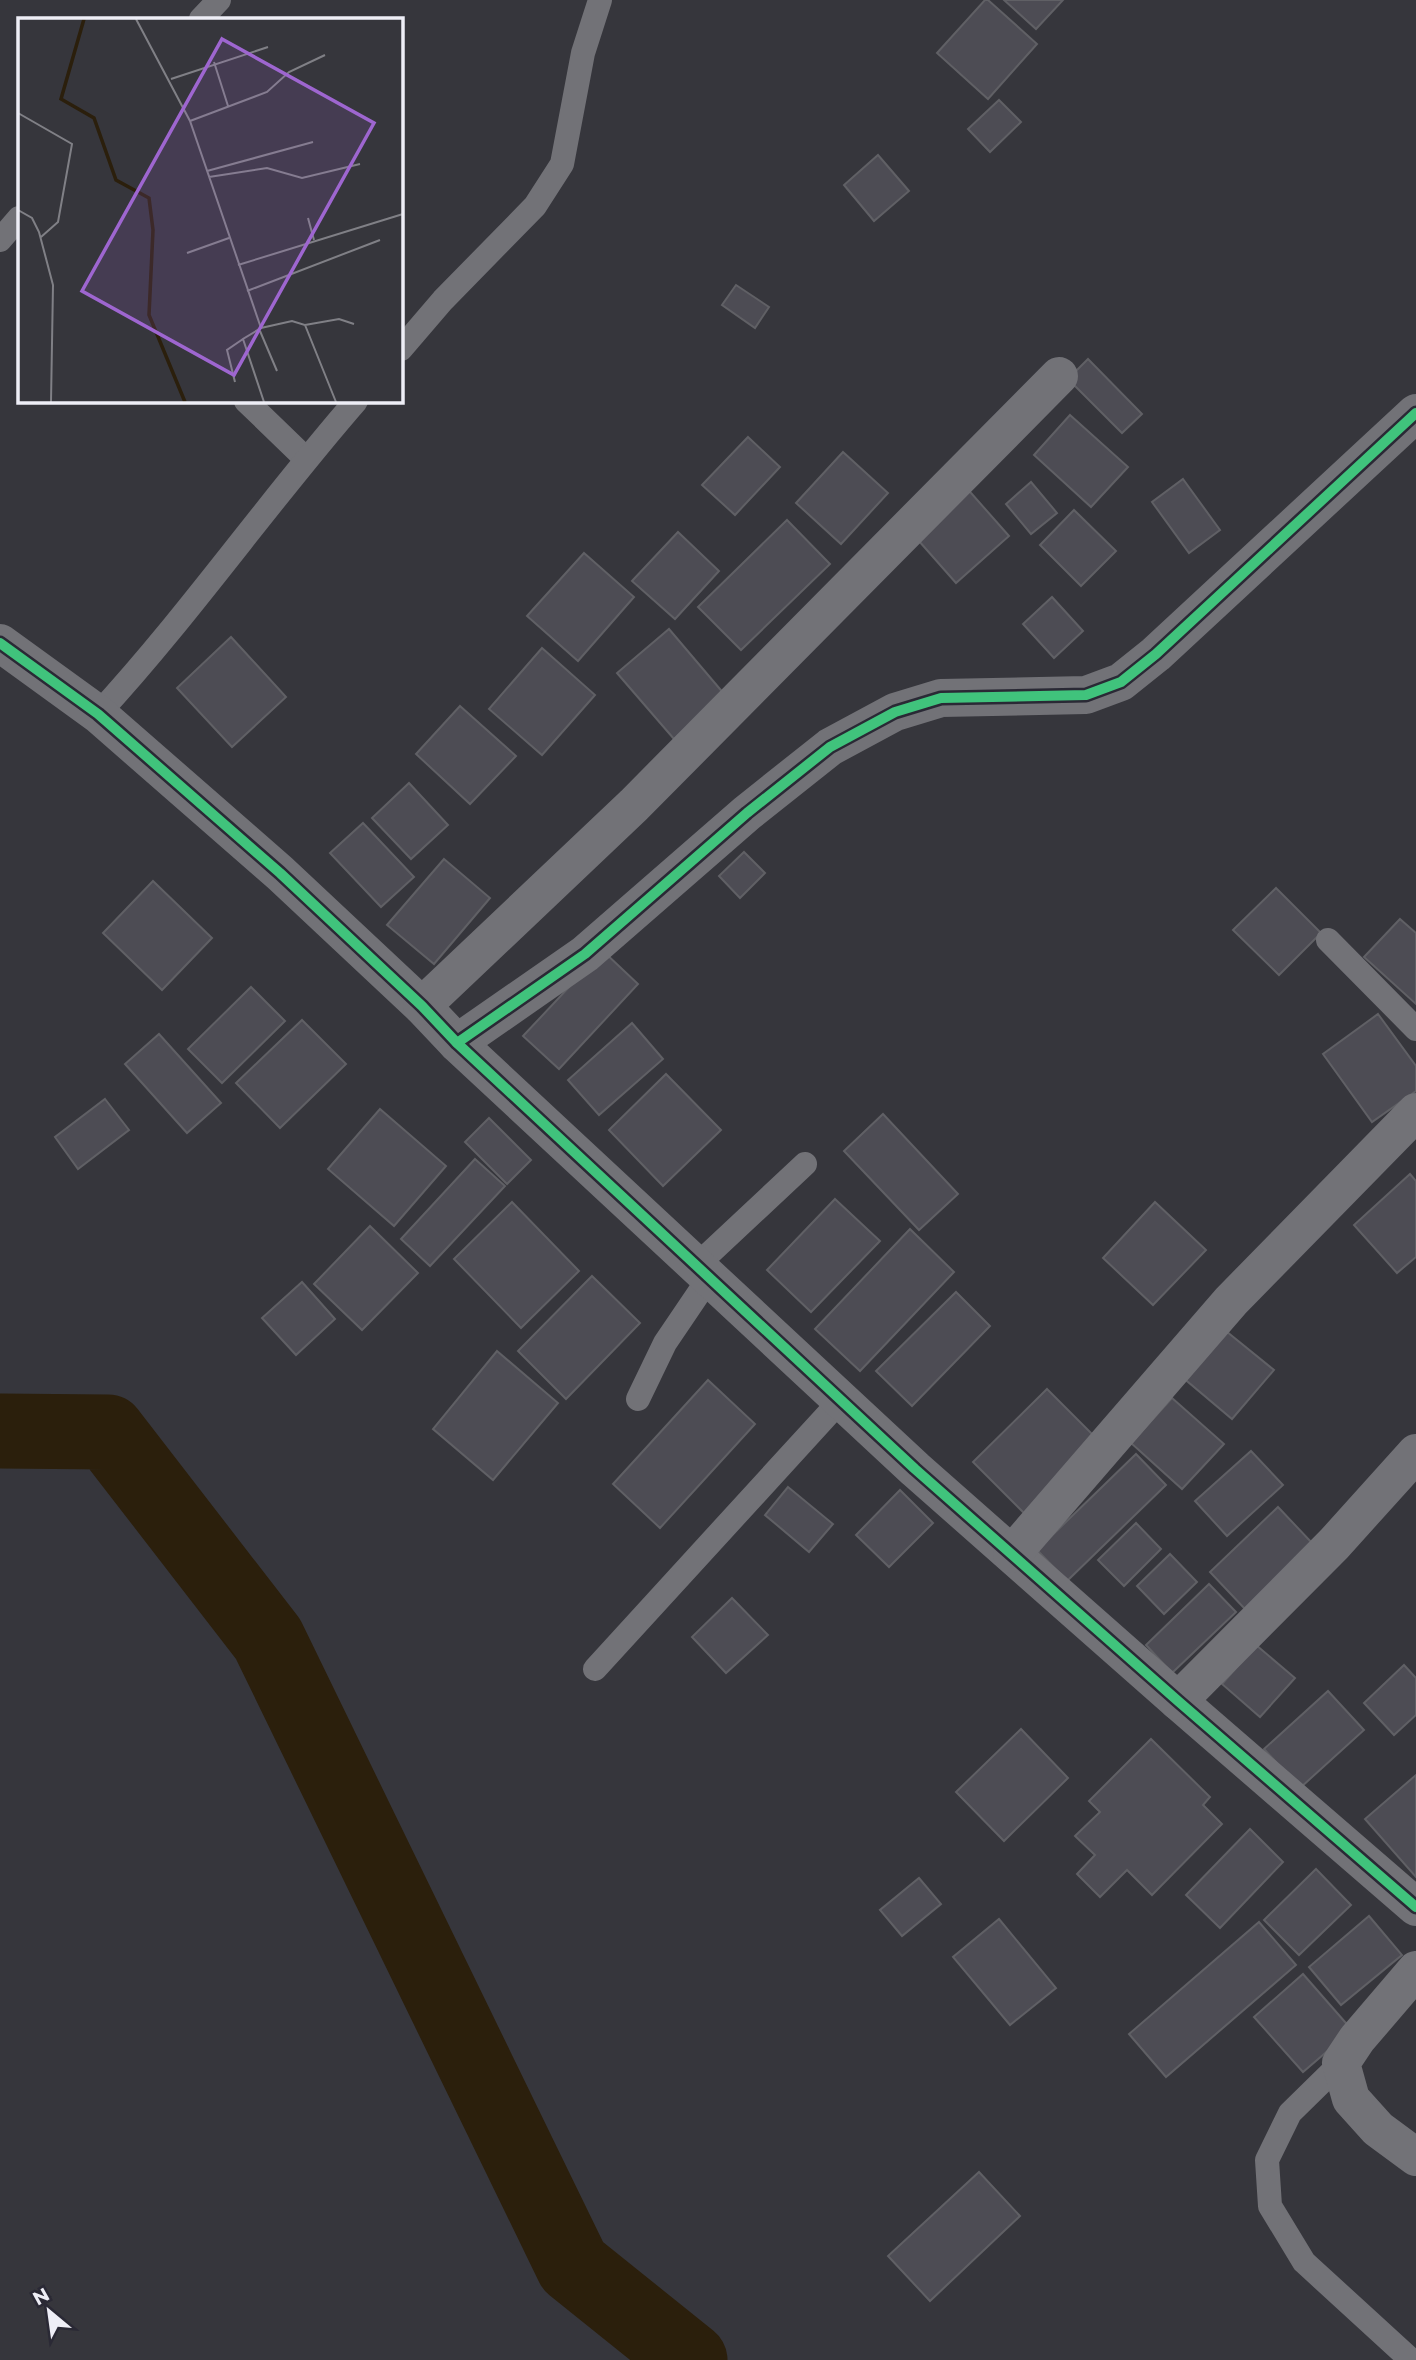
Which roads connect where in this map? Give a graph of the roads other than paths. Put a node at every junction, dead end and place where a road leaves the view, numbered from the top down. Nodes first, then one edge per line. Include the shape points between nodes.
1 (219, 0) edge
2 (600, 0) edge
3 (202, 18) edge
4 (18, 219) edge
5 (0, 240) edge
6 (402, 348) edge
7 (1059, 376) dead end
8 (247, 402) edge
9 (355, 402) edge
10 (1416, 413) edge
11 (306, 459) junction
12 (0, 643) edge
13 (98, 714) junction
14 (1328, 940) dead end
15 (422, 1006) junction
16 (1416, 1029) edge
17 (457, 1043) junction
18 (1410, 1130) edge
19 (806, 1164) dead end
20 (703, 1272) junction
21 (638, 1399) dead end
22 (841, 1400) junction
23 (1416, 1453) edge
24 (1012, 1554) junction
25 (595, 1669) dead end
26 (1178, 1701) junction
27 (1416, 1907) edge
28 (1416, 1970) edge
29 (1341, 2063) junction
30 (1416, 2157) edge
31 (1411, 2360) edge

1 - 3 lane
2 - 6 lane via 583,53 562,164 535,206
4 - 5 lane
7 - 15 street via 644,795
8 - 11 lane
9 - 11 lane
10 - 17 street via 1121,682 1086,695 941,698 895,712 841,741 747,813 585,954
11 - 13 lane
12 - 13 street
13 - 15 street via 280,873
14 - 16 lane
15 - 17 street
17 - 20 street
18 - 24 street via 1231,1301
19 - 20 lane
20 - 21 lane
20 - 22 street
22 - 24 street
22 - 25 lane
23 - 26 street via 1334,1544
24 - 26 street
26 - 27 street
28 - 29 street
29 - 30 street via 1351,2099 1378,2129
29 - 31 lane via 1290,2113 1267,2160 1270,2206 1304,2262

